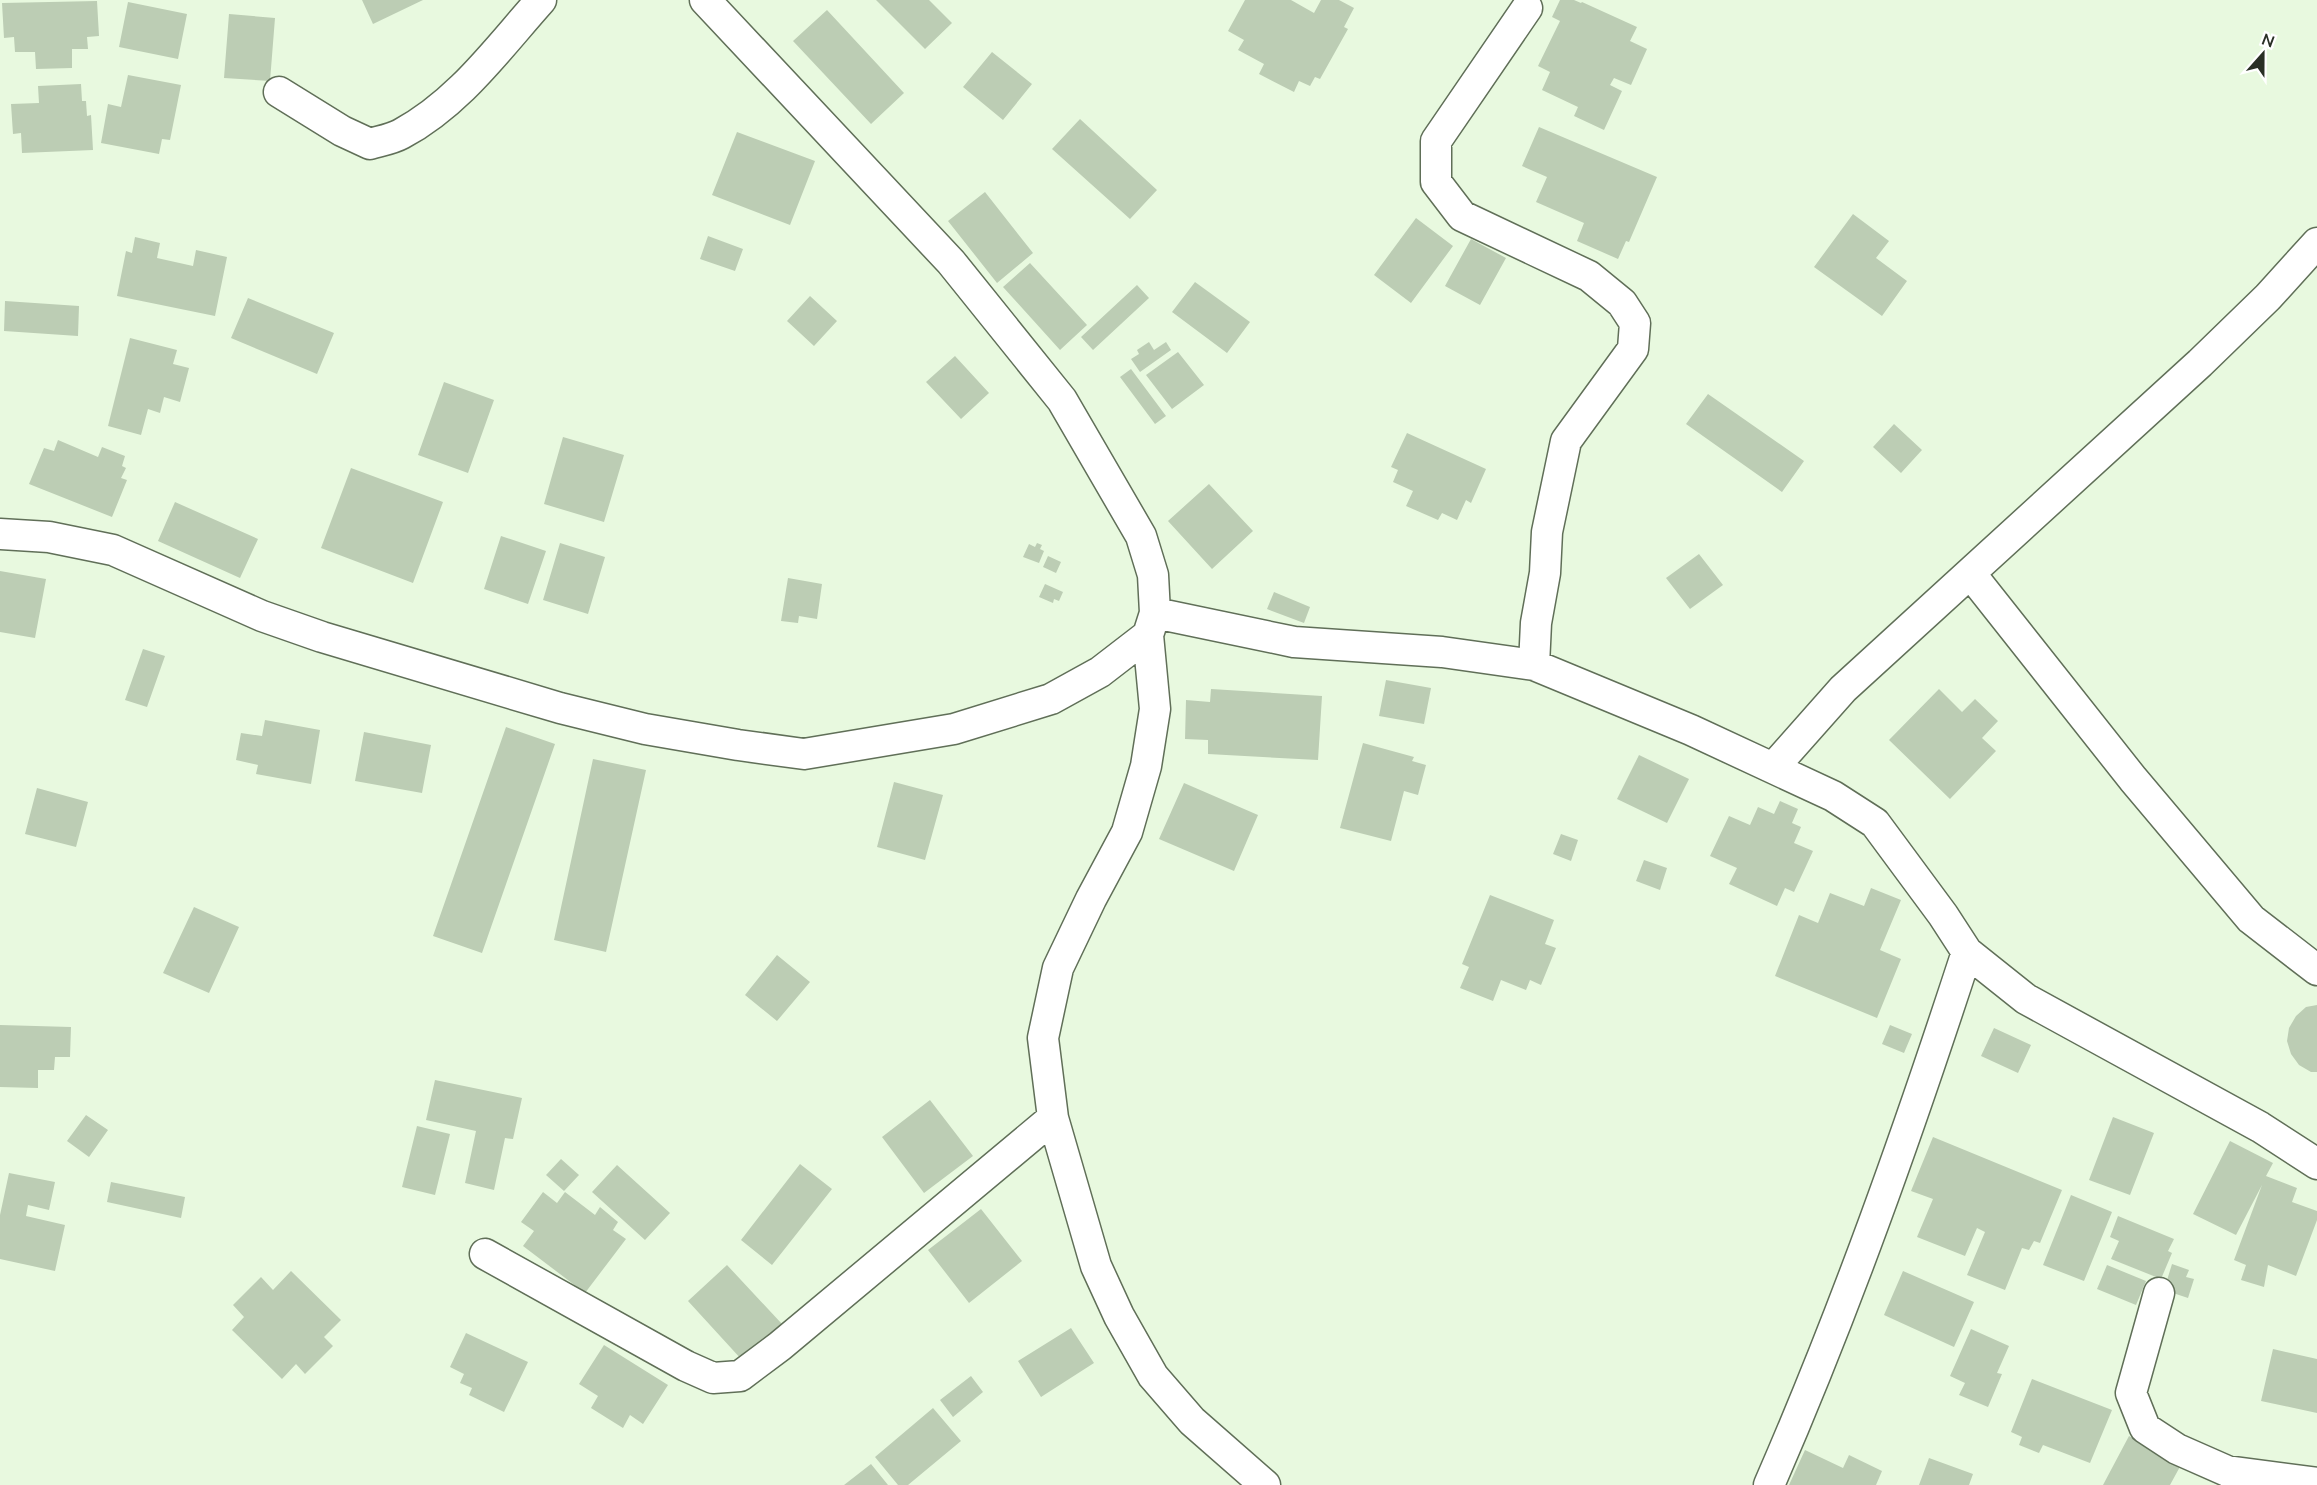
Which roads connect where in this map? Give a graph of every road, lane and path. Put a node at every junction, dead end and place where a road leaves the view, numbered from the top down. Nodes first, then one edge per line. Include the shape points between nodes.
1 (541, 0) edge
2 (705, 0) edge
3 (1527, 8) dead end
4 (279, 92) dead end
5 (2317, 243) edge
6 (0, 534) edge
7 (1970, 573) junction
8 (1152, 624) junction
9 (1534, 665) junction
10 (1773, 768) junction
11 (1967, 952) junction
12 (2317, 970) edge
13 (1053, 1118) junction
14 (2317, 1164) edge
15 (484, 1254) dead end
16 (2159, 1293) dead end
17 (2317, 1483) edge
18 (1265, 1485) edge
19 (1769, 1485) edge

1 - 4 street via 468,85 400,135 370,144
2 - 8 street via 951,262 1062,400 1141,536 1153,575
3 - 9 street via 1436,141 1436,182 1462,216 1589,276 1622,303 1635,323 1633,349 1566,441 1547,532
5 - 7 street via 2200,363
6 - 8 street via 49,537 113,550 262,616 560,708 645,729 804,754 954,729 1051,699 1100,672
7 - 10 street via 1843,689
7 - 12 street via 2251,919
8 - 9 street via 1294,642 1442,652
8 - 13 street via 1155,709 1146,766 1127,832 1058,968 1043,1038
9 - 10 street via 1691,729
10 - 11 street via 1833,796 1875,823
11 - 14 street via 2026,999 2259,1127
11 - 19 street via 1852,1284
13 - 15 street via 740,1376 713,1378 686,1366
13 - 18 street via 1096,1266 1153,1376 1192,1421
16 - 17 street via 2131,1393 2145,1428 2177,1449 2227,1472

